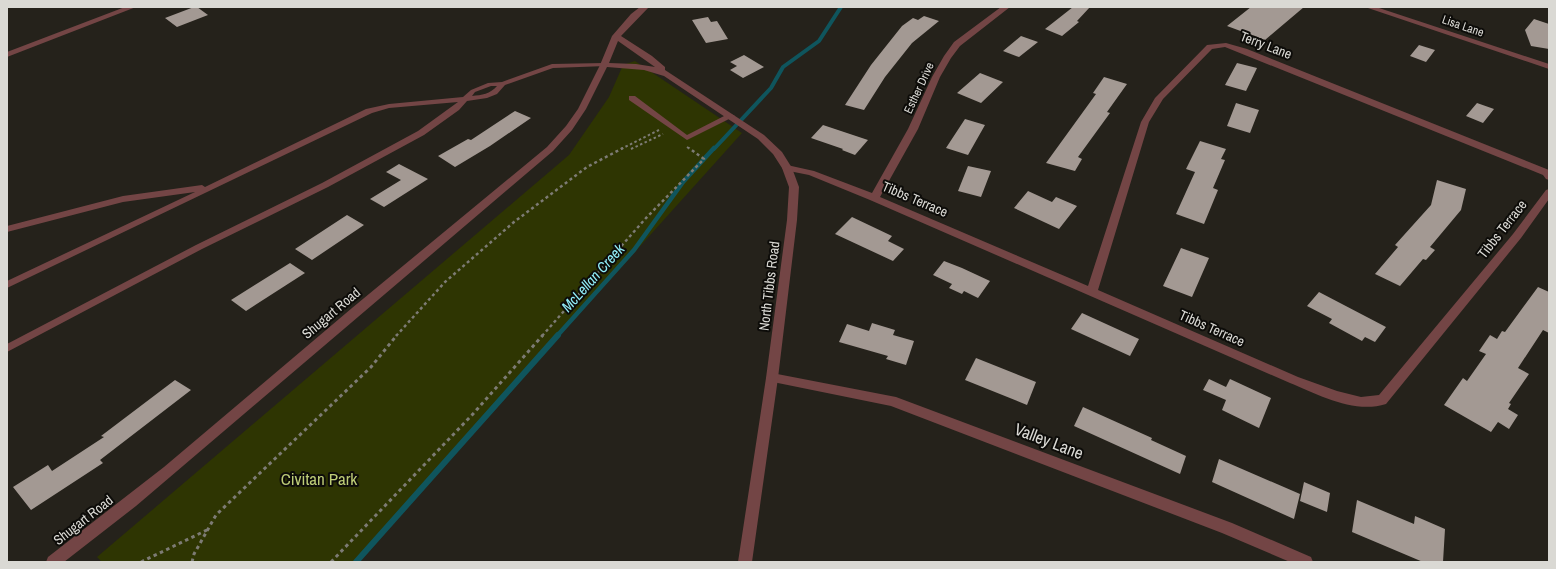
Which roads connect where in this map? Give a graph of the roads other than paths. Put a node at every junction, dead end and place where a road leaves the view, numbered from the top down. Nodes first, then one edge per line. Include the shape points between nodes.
1 (132, 7) edge
2 (645, 7) edge
3 (1006, 7) edge
4 (1369, 7) edge
5 (616, 36) junction
6 (7, 55) edge
7 (604, 65) junction
8 (1549, 67) edge
9 (667, 74) junction
10 (632, 98) dead end
11 (466, 99) junction
12 (732, 117) junction
13 (787, 168) junction
14 (1548, 175) edge
15 (211, 187) junction
16 (1549, 192) edge
17 (874, 198) junction
18 (17, 227) junction
19 (7, 229) edge
20 (7, 232) edge
21 (7, 285) edge
22 (1092, 292) junction
23 (7, 348) edge
24 (772, 378) junction
25 (53, 562) edge
26 (745, 562) edge
27 (1306, 562) edge

1 - 6 street
2 - 5 street
3 - 17 street, Esther Drive via 957,44 946,58 913,129
4 - 8 street, Lisa Lane
5 - 7 street
5 - 9 street, North Tibbs Road via 649,58
7 - 9 street, North Tibbs Road via 654,68
7 - 11 lane via 552,66 503,84 495,93 485,97
7 - 25 street, Shugart Road via 582,108 569,128 550,149 237,414 90,535
9 - 12 street, North Tibbs Road
10 - 12 lane via 687,138
11 - 15 lane via 389,106 369,111
11 - 23 lane via 421,133 325,186 199,247
12 - 13 street, North Tibbs Road via 761,137 777,152
13 - 17 street, Tibbs Terrace via 811,173
13 - 24 street, North Tibbs Road via 794,187 792,220
14 - 22 street, Terry Lane via 1244,51 1226,45 1210,47 1159,98 1145,122
15 - 18 lane via 123,200
15 - 21 lane
16 - 22 street, Tibbs Terrace via 1517,236 1382,400 1361,402 1336,396
17 - 22 street, Tibbs Terrace
18 - 19 lane
18 - 20 lane
24 - 26 street, North Tibbs Road
24 - 27 street, Valley Lane via 892,401 1227,528

